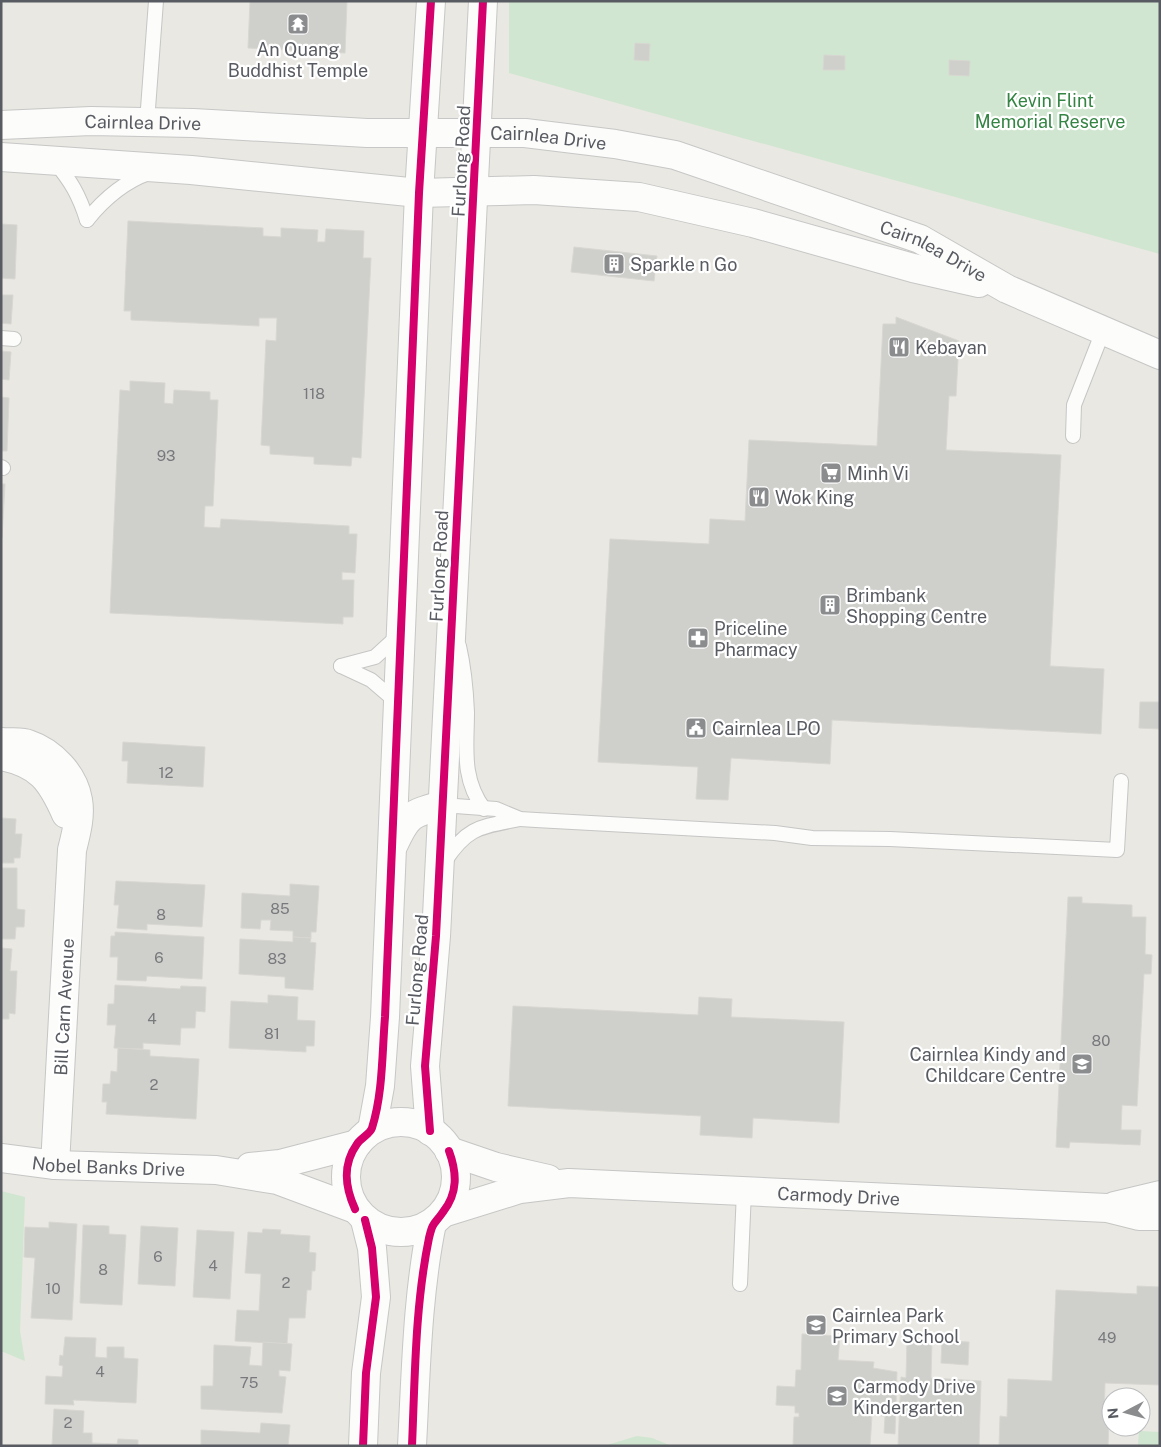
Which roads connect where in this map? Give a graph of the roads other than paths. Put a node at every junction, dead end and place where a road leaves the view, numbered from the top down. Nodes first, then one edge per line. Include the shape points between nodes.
1 (156, 1) edge
2 (430, 1) edge
3 (484, 1) edge
4 (147, 122) junction
5 (1, 124) edge
6 (424, 132) junction
7 (477, 132) junction
8 (1, 157) edge
9 (54, 161) junction
10 (166, 168) junction
11 (476, 190) junction
12 (419, 193) junction
13 (1006, 289) junction
14 (1103, 331) junction
15 (1160, 355) edge
16 (1073, 436) dead end
17 (452, 619) junction
18 (402, 631) junction
19 (399, 705) junction
20 (1, 742) edge
21 (1, 756) edge
22 (1121, 781) dead end
23 (442, 805) junction
24 (484, 809) junction
25 (520, 818) junction
26 (392, 847) junction
27 (72, 850) junction
28 (439, 869) junction
29 (430, 1131) junction
30 (364, 1137) junction
31 (449, 1151) junction
32 (1, 1158) edge
33 (55, 1165) junction
34 (216, 1170) junction
35 (569, 1183) junction
36 (744, 1191) junction
37 (1160, 1195) edge
38 (1108, 1208) junction
39 (360, 1214) junction
40 (1160, 1216) edge
41 (438, 1218) junction
42 (740, 1284) dead end
43 (363, 1446) edge
44 (412, 1446) edge

1 - 4 lane
2 - 6 street, Furlong Road
3 - 7 street, Furlong Road
4 - 5 street, Cairnlea Drive
4 - 6 street, Cairnlea Drive
6 - 7 street, Cairnlea Drive
6 - 12 street, Furlong Road
7 - 11 street, Furlong Road
7 - 13 street, Cairnlea Drive via 525,133 675,155 920,239
8 - 9 street, Cairnlea Drive
9 - 10 street, Cairnlea Drive
9 - 10 lane via 71,181 87,220 116,189 140,176
10 - 12 street, Cairnlea Drive
11 - 12 street, Cairnlea Drive
11 - 13 street, Cairnlea Drive via 639,196
11 - 17 street, Furlong Road
12 - 18 street, Furlong Road
13 - 14 street, Cairnlea Drive
14 - 15 street, Cairnlea Drive
14 - 16 lane via 1074,405
17 - 23 street, Furlong Road
17 - 24 lane via 464,668 467,712 465,760 476,798
18 - 19 street, Furlong Road
18 - 19 lane via 375,657 341,666 371,680
19 - 26 street, Furlong Road
20 - 27 street, Bill Carn Avenue via 27,743 48,754 65,769 78,799 79,820
21 - 27 street, Bill Carn Avenue via 36,769 53,785 67,814
22 - 25 lane via 1117,850 812,838 775,832
23 - 24 lane
23 - 26 street via 414,813 403,825
23 - 28 street, Furlong Road
24 - 25 lane via 496,809
25 - 28 lane via 478,827 467,833
26 - 30 street, Furlong Road via 380,1086
27 - 33 street, Bill Carn Avenue
28 - 29 street, Furlong Road via 425,1066
29 - 30 street via 401,1122 386,1124
29 - 31 street
30 - 34 street, Nobel Banks Drive via 280,1164
30 - 39 street via 348,1159 346,1176 348,1193
31 - 35 street, Carmody Drive via 496,1167
31 - 41 street via 456,1183 452,1199
32 - 33 street, Nobel Banks Drive
33 - 34 street, Nobel Banks Drive
34 - 39 street, Nobel Banks Drive via 277,1180
35 - 36 street, Carmody Drive
35 - 41 street, Carmody Drive via 520,1189
36 - 38 street, Carmody Drive
36 - 42 lane
37 - 38 street, Carmody Drive
38 - 40 street, Carmody Drive via 1140,1216
39 - 41 street via 380,1229 398,1233 416,1231
39 - 43 street via 372,1248 376,1297 366,1373
41 - 44 street via 424,1264 418,1313

